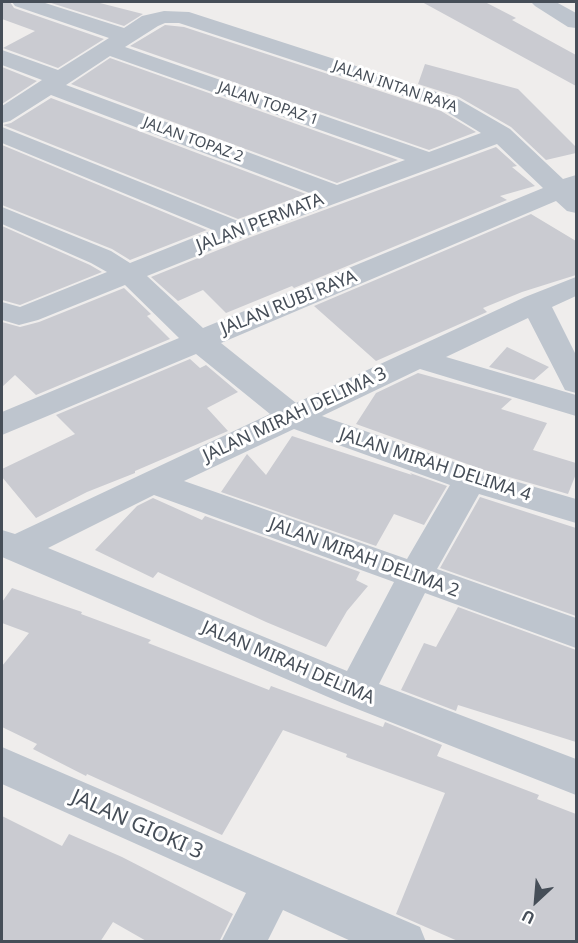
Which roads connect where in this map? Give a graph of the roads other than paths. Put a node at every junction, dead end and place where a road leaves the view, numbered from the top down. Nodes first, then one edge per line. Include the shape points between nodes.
1 (22, 2) edge
2 (542, 2) edge
3 (576, 22) edge
4 (117, 42) junction
5 (2, 57) edge
6 (54, 82) junction
7 (2, 116) edge
8 (2, 134) edge
9 (501, 134) junction
10 (428, 160) junction
11 (571, 193) edge
12 (337, 194) junction
13 (2, 215) edge
14 (237, 230) junction
15 (129, 274) junction
16 (576, 285) edge
17 (535, 303) junction
18 (10, 313) edge
19 (198, 340) junction
20 (416, 358) junction
21 (576, 383) edge
22 (2, 398) edge
23 (576, 406) edge
24 (32, 411) junction
25 (293, 417) junction
26 (2, 424) edge
27 (470, 480) junction
28 (152, 482) junction
29 (576, 511) edge
30 (8, 546) edge
31 (415, 577) junction
32 (576, 633) edge
33 (356, 692) junction
34 (2, 765) edge
35 (576, 777) edge
36 (273, 886) junction
37 (243, 942) edge
38 (404, 942) edge

1 - 4 street, JALAN TOPAZ 1
2 - 3 street
4 - 6 street
4 - 9 street, JALAN INTAN RAYA via 156,19 185,18 450,104
4 - 10 street, JALAN TOPAZ 1
5 - 6 street, JALAN TOPAZ 2
6 - 7 street
6 - 12 street, JALAN TOPAZ 2
8 - 14 street
9 - 10 street, JALAN PERMATA
9 - 11 street, JALAN INTAN RAYA
10 - 12 street, JALAN PERMATA
11 - 19 street, JALAN RUBI RAYA
12 - 14 street, JALAN PERMATA
13 - 15 street, JALAN MIRAH DELIMA 4 via 101,257
14 - 15 street, JALAN PERMATA
15 - 18 street, JALAN PERMATA
15 - 19 street, JALAN MIRAH DELIMA 4
16 - 17 street, JALAN MIRAH DELIMA 3
17 - 20 street, JALAN MIRAH DELIMA 3
17 - 21 street
19 - 24 street, JALAN RUBI RAYA
19 - 25 street, JALAN MIRAH DELIMA 4
20 - 23 street
20 - 25 street, JALAN MIRAH DELIMA 3
22 - 24 street
24 - 26 street, JALAN RUBI RAYA
25 - 27 street, JALAN MIRAH DELIMA 4
25 - 28 street, JALAN MIRAH DELIMA 3
27 - 29 street, JALAN MIRAH DELIMA 4
27 - 31 street
28 - 30 street, JALAN MIRAH DELIMA 3
28 - 31 street, JALAN MIRAH DELIMA 2
30 - 33 street, JALAN MIRAH DELIMA
31 - 32 street, JALAN MIRAH DELIMA 2
31 - 33 street
33 - 35 street, JALAN MIRAH DELIMA
34 - 36 street, JALAN GIOKI 3
36 - 37 street
36 - 38 street, JALAN GIOKI 3

